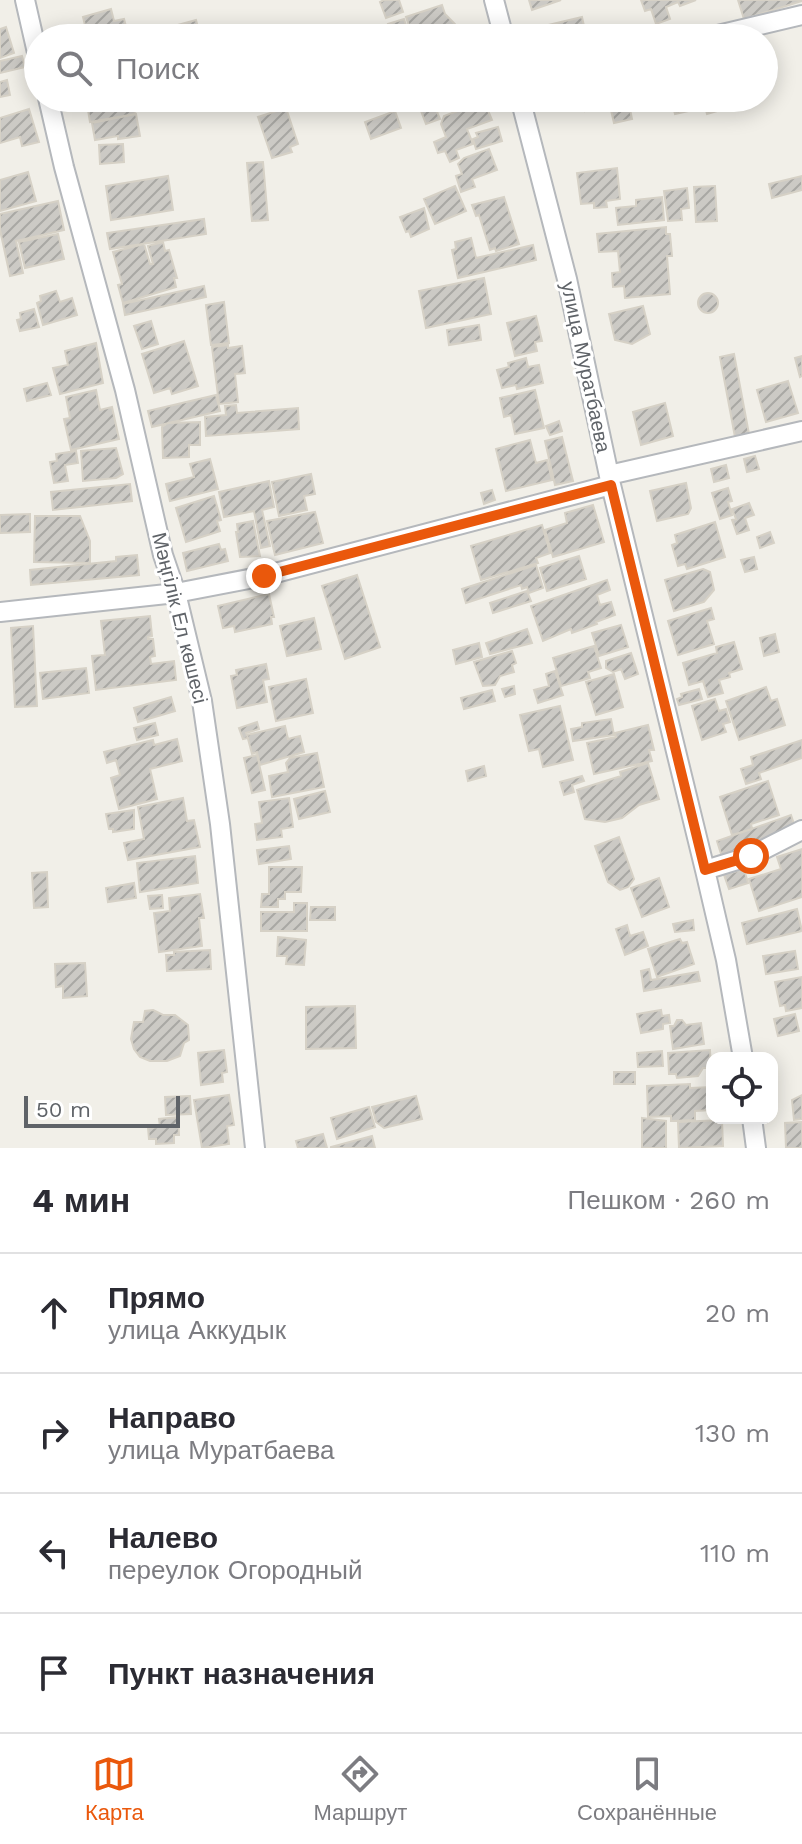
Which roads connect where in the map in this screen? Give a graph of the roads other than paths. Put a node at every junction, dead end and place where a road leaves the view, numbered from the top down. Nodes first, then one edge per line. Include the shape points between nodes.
1 (25, 0) edge
2 (494, 0) edge
3 (802, 15) edge
4 (30, 24) edge
5 (500, 24) edge
6 (764, 24) edge
7 (51, 112) edge
8 (524, 112) edge
9 (802, 431) edge
10 (610, 480) junction
11 (176, 593) junction
12 (0, 612) edge
13 (802, 830) edge
14 (705, 870) junction
15 (742, 1052) edge
16 (753, 1124) edge
17 (255, 1148) edge
18 (756, 1148) edge

1 - 4 street
2 - 5 street
3 - 6 street
7 - 11 street, Мәңгілік Ел көшесі
8 - 10 street, улица Муратбаева via 567,279
9 - 10 street
10 - 11 street via 264,576
10 - 14 street, улица Муратбаева
11 - 12 street
11 - 17 street, Мәңгілік Ел көшесі via 205,716
13 - 14 street via 751,856
14 - 15 street, улица Муратбаева
16 - 18 street

